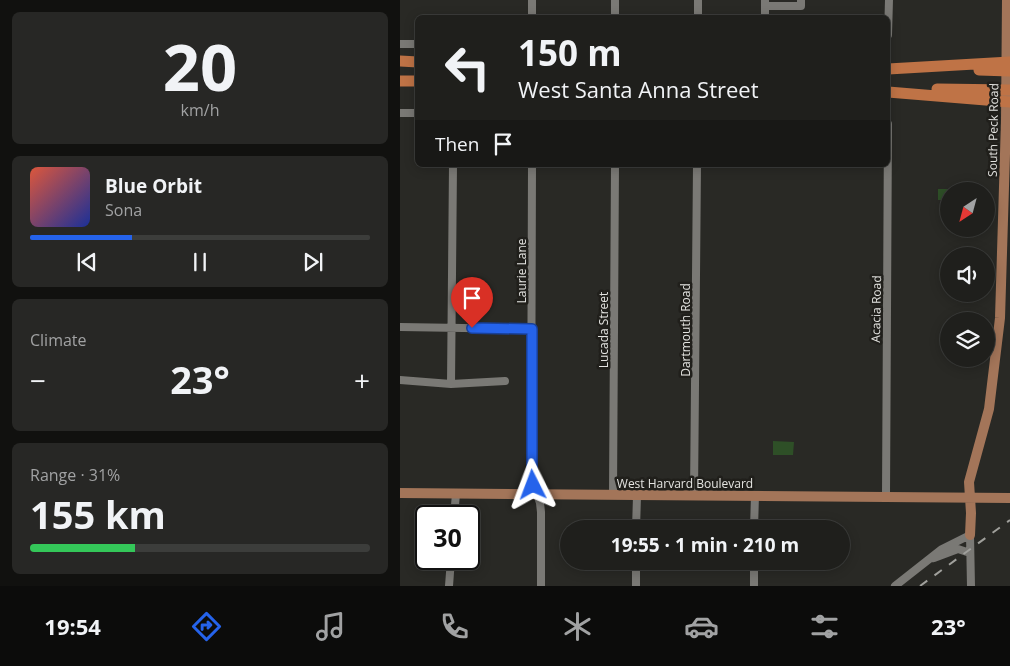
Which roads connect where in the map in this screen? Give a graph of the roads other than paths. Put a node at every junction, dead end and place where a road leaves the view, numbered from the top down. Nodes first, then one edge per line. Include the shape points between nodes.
1 (532, 0) edge
2 (615, 0) edge
3 (698, 0) edge
4 (801, 0) edge
5 (889, 0) edge
6 (1007, 0) edge
7 (765, 3) edge
8 (532, 15) edge
9 (615, 15) edge
10 (698, 15) edge
11 (889, 15) edge
12 (400, 44) edge
13 (415, 44) edge
14 (400, 61) edge
15 (415, 62) edge
16 (1010, 62) edge
17 (890, 69) edge
18 (890, 69) edge
19 (1010, 71) edge
20 (400, 81) edge
21 (415, 81) edge
22 (890, 90) edge
23 (890, 90) edge
24 (1010, 90) edge
25 (1010, 102) edge
26 (400, 113) edge
27 (415, 113) edge
28 (453, 167) edge
29 (532, 167) edge
30 (615, 167) edge
31 (697, 167) edge
32 (888, 167) edge
33 (1006, 233) edge
34 (400, 327) edge
35 (452, 328) junction
36 (532, 329) junction
37 (400, 380) edge
38 (505, 382) dead end
39 (452, 384) junction
40 (400, 493) edge
41 (537, 493) junction
42 (456, 494) junction
43 (613, 495) junction
44 (755, 495) junction
45 (637, 496) junction
46 (694, 496) junction
47 (886, 496) junction
48 (970, 497) junction
49 (1010, 498) edge
50 (455, 505) edge
51 (636, 520) edge
52 (754, 520) edge
53 (970, 534) junction
54 (970, 554) junction
55 (925, 562) junction
56 (450, 570) edge
57 (636, 570) edge
58 (754, 570) edge
59 (449, 586) edge
60 (540, 586) edge
61 (636, 586) edge
62 (754, 586) edge
63 (895, 586) edge
64 (971, 586) edge

1 - 8 street
2 - 9 street
3 - 10 street
4 - 7 street via 801,6
5 - 11 street
6 - 33 main road, South Peck Road
12 - 13 street
14 - 15 highway
16 - 17 highway
18 - 19 highway
20 - 21 highway
22 - 24 highway
23 - 25 highway
26 - 27 street
28 - 35 street
29 - 36 street, Laurie Lane
30 - 43 street, Lucada Street
31 - 46 street, Dartmouth Road
32 - 47 street, Acacia Road
33 - 48 main road, South Peck Road via 993,384 988,415 969,482
34 - 35 street
35 - 36 street
35 - 39 street
36 - 41 street, Laurie Lane via 532,477
37 - 39 street
38 - 39 street
40 - 42 main road, West Harvard Boulevard
41 - 42 main road, West Harvard Boulevard
41 - 43 main road, West Harvard Boulevard
41 - 60 street, Laurie Lane via 541,512
42 - 50 street
43 - 45 main road, West Harvard Boulevard
44 - 46 main road, West Harvard Boulevard
44 - 47 main road, West Harvard Boulevard
44 - 52 street
45 - 46 main road, West Harvard Boulevard
45 - 51 street
47 - 48 main road, West Harvard Boulevard
48 - 49 main road, West Harvard Boulevard
48 - 53 main road, South Peck Road
53 - 54 street, South Peck Road
53 - 55 street via 942,548
54 - 55 street via 958,549
54 - 64 street, South Peck Road
55 - 63 street
56 - 59 street
57 - 61 street
58 - 62 street

